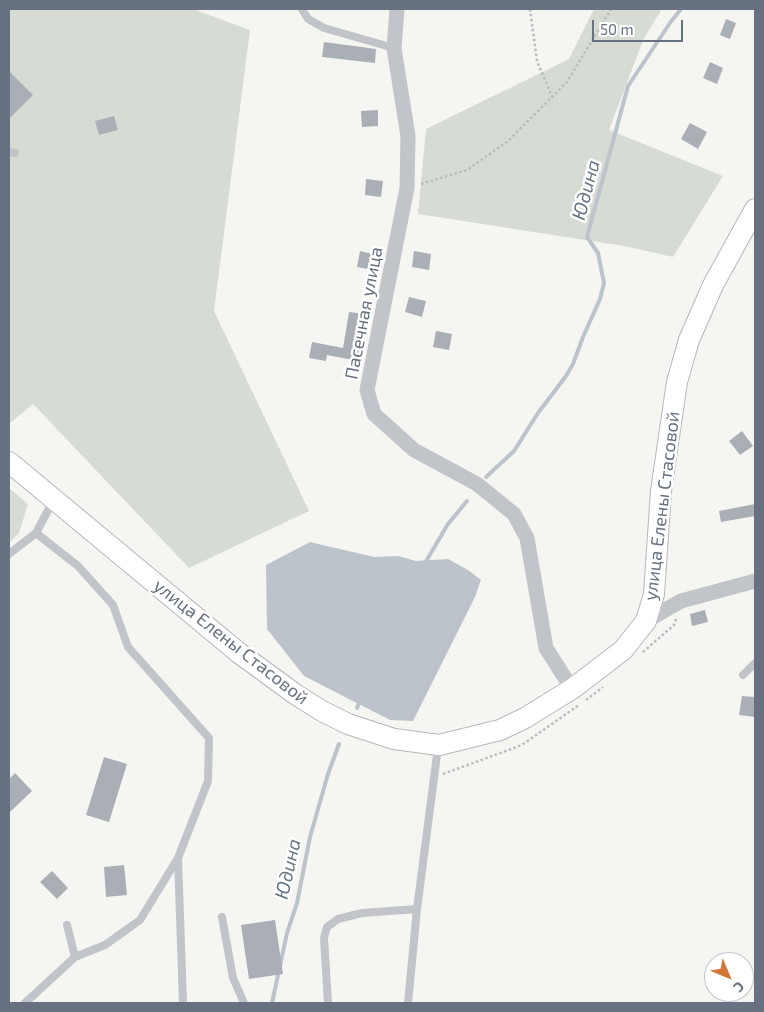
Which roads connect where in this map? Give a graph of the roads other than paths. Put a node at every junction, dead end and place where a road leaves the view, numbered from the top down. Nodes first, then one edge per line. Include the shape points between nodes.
1 (302, 9) edge
2 (397, 9) edge
3 (394, 48) junction
4 (755, 209) edge
5 (9, 462) edge
6 (54, 499) junction
7 (36, 533) junction
8 (9, 554) edge
9 (755, 582) edge
10 (646, 621) junction
11 (755, 663) edge
12 (743, 675) dead end
13 (572, 690) junction
14 (438, 745) junction
15 (178, 858) junction
16 (417, 909) junction
17 (222, 917) dead end
18 (66, 925) dead end
19 (75, 957) junction
20 (24, 1003) edge
21 (183, 1003) edge
22 (244, 1003) edge
23 (328, 1003) edge
24 (408, 1003) edge

1 - 3 lane via 308,19 324,28
2 - 3 street, Пасечная улица
3 - 13 street, Пасечная улица via 408,136 407,188 367,390 374,414 414,450 476,484 514,514 527,538 546,648
4 - 10 main road, улица Елены Стасовой via 713,286 690,340 677,382 661,491 654,594
5 - 6 main road, улица Елены Стасовой
6 - 7 lane
6 - 14 main road, улица Елены Стасовой via 240,653 295,694 348,724 394,739
7 - 8 lane
7 - 15 lane via 78,566 112,605 128,647 209,738 208,781
9 - 10 street via 680,601
10 - 13 main road, улица Елены Стасовой via 623,650
11 - 12 lane
13 - 14 main road, улица Елены Стасовой via 500,730
14 - 16 lane
15 - 19 lane via 140,920 105,945
15 - 21 lane
16 - 23 lane via 362,913 338,919 327,927 324,938
16 - 24 lane
17 - 22 lane via 234,978
18 - 19 lane
19 - 20 lane

